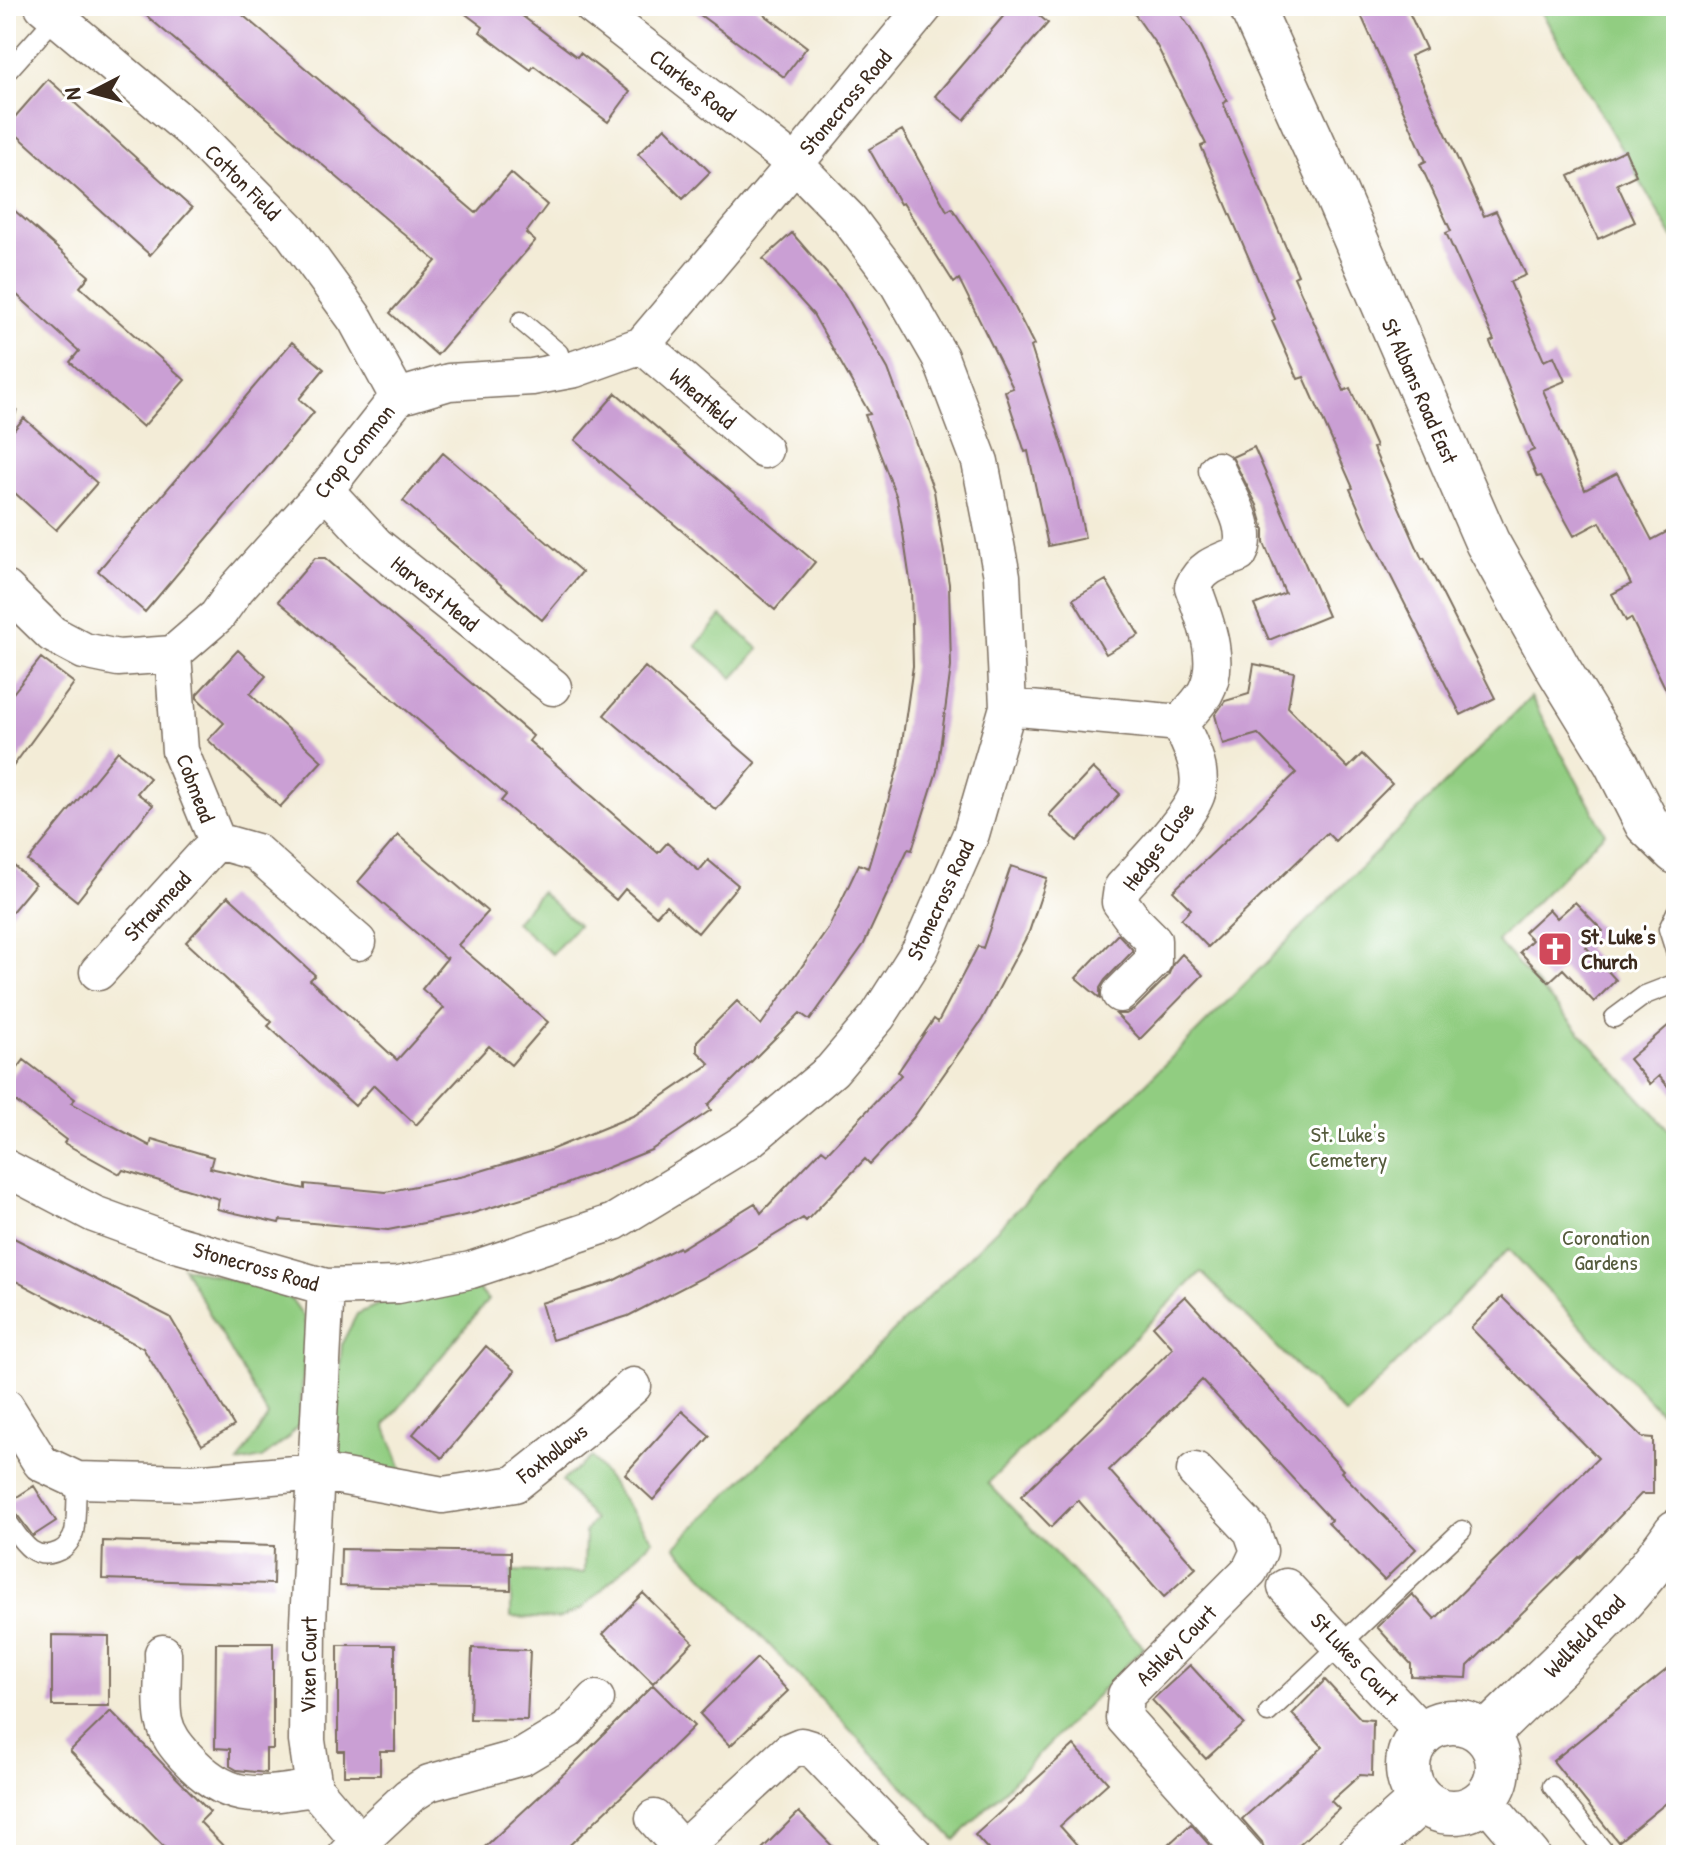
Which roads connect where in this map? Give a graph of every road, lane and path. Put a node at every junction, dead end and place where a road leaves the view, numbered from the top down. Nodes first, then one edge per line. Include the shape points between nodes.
1 (592, 6) edge
2 (925, 6) edge
3 (1251, 6) edge
4 (50, 12) edge
5 (6, 73) edge
6 (795, 164) junction
7 (521, 321) dead end
8 (642, 345) junction
9 (562, 372) junction
10 (398, 397) junction
11 (764, 450) dead end
12 (1217, 470) dead end
13 (325, 490) junction
14 (6, 589) edge
15 (173, 654) junction
16 (553, 687) dead end
17 (1008, 707) junction
18 (1180, 723) junction
19 (1616, 763) junction
20 (1676, 809) edge
21 (217, 841) junction
22 (1676, 852) edge
23 (1676, 912) edge
24 (358, 942) dead end
25 (1676, 954) edge
26 (98, 972) dead end
27 (1676, 983) edge
28 (1120, 994) dead end
29 (1614, 1018) dead end
30 (6, 1168) edge
31 (326, 1287) junction
32 (633, 1386) dead end
33 (6, 1407) edge
34 (1195, 1471) dead end
35 (317, 1472) junction
36 (77, 1480) junction
37 (6, 1519) edge
38 (1462, 1530) dead end
39 (1671, 1550) edge
40 (1286, 1587) dead end
41 (1341, 1644) junction
42 (163, 1653) dead end
43 (596, 1699) dead end
44 (1268, 1713) dead end
45 (1422, 1732) junction
46 (1486, 1735) junction
47 (1552, 1786) dead end
48 (314, 1788) junction
49 (1421, 1800) junction
50 (1485, 1800) junction
51 (654, 1818) dead end
52 (352, 1848) edge
53 (679, 1852) edge
54 (915, 1855) edge
55 (1246, 1855) edge
56 (1359, 1855) edge
57 (1532, 1855) edge
58 (1607, 1855) edge

1 - 6 street, Clarkes Road
2 - 6 street, Stonecross Road
3 - 19 main road, St Albans Road East via 1487,542
4 - 5 lane
4 - 10 street, Cotton Field via 193,132 291,231 356,320
6 - 8 street
6 - 17 street, Stonecross Road via 849,219 898,284 945,370 980,462 1000,562
7 - 9 lane via 559,353
8 - 9 street, Crop Common
8 - 11 street, Wheatfield
9 - 10 street, Crop Common via 449,382
10 - 13 street, Crop Common
12 - 18 street via 1243,530 1244,545 1239,554 1198,574 1193,587 1213,656 1206,691
13 - 15 street, Crop Common via 217,616
13 - 16 street, Harvest Mead via 376,545
14 - 15 street via 52,634 84,651 118,658
15 - 21 street, Cobmead via 180,751
17 - 18 street
17 - 31 street, Stonecross Road via 971,834 920,950 878,1016 832,1070 749,1140 614,1222 471,1270 398,1285
18 - 28 street, Hedges Close via 1197,761 1198,789 1190,810 1122,888 1120,902 1153,940 1153,961
19 - 20 main road, St Albans Road East
19 - 22 main road, St Albans Road East via 1647,824
21 - 24 street, Cobmead via 256,852
21 - 26 street, Strawmead
23 - 25 lane via 1668,929
27 - 29 lane via 1645,995
30 - 31 street, Stonecross Road via 108,1219
31 - 35 street
32 - 35 street, Foxhollows via 515,1484 443,1495
33 - 36 street, Foxhollows via 41,1463
34 - 55 street, Ashley Court via 1252,1531 1259,1551 1250,1570 1126,1695 1124,1718
35 - 36 street, Foxhollows via 193,1483
35 - 48 street, Vixen Court via 308,1622 307,1741
36 - 37 lane via 74,1534 64,1549 49,1556 35,1554
38 - 41 lane
39 - 46 main road, Wellfield Road
40 - 41 street, St Lukes Court
41 - 44 lane
41 - 45 street, St Lukes Court
42 - 48 street via 164,1720 173,1743 201,1774 225,1790 270,1795
43 - 52 street via 567,1730 522,1757 429,1783
45 - 46 main road via 1442,1722 1471,1724
45 - 49 main road via 1411,1748 1409,1778
46 - 50 main road via 1498,1755 1498,1780
47 - 58 lane
48 - 52 street
49 - 50 main road via 1443,1811 1464,1812
49 - 56 main road
50 - 57 street
51 - 53 street
53 - 54 street via 789,1751 801,1746 814,1750

